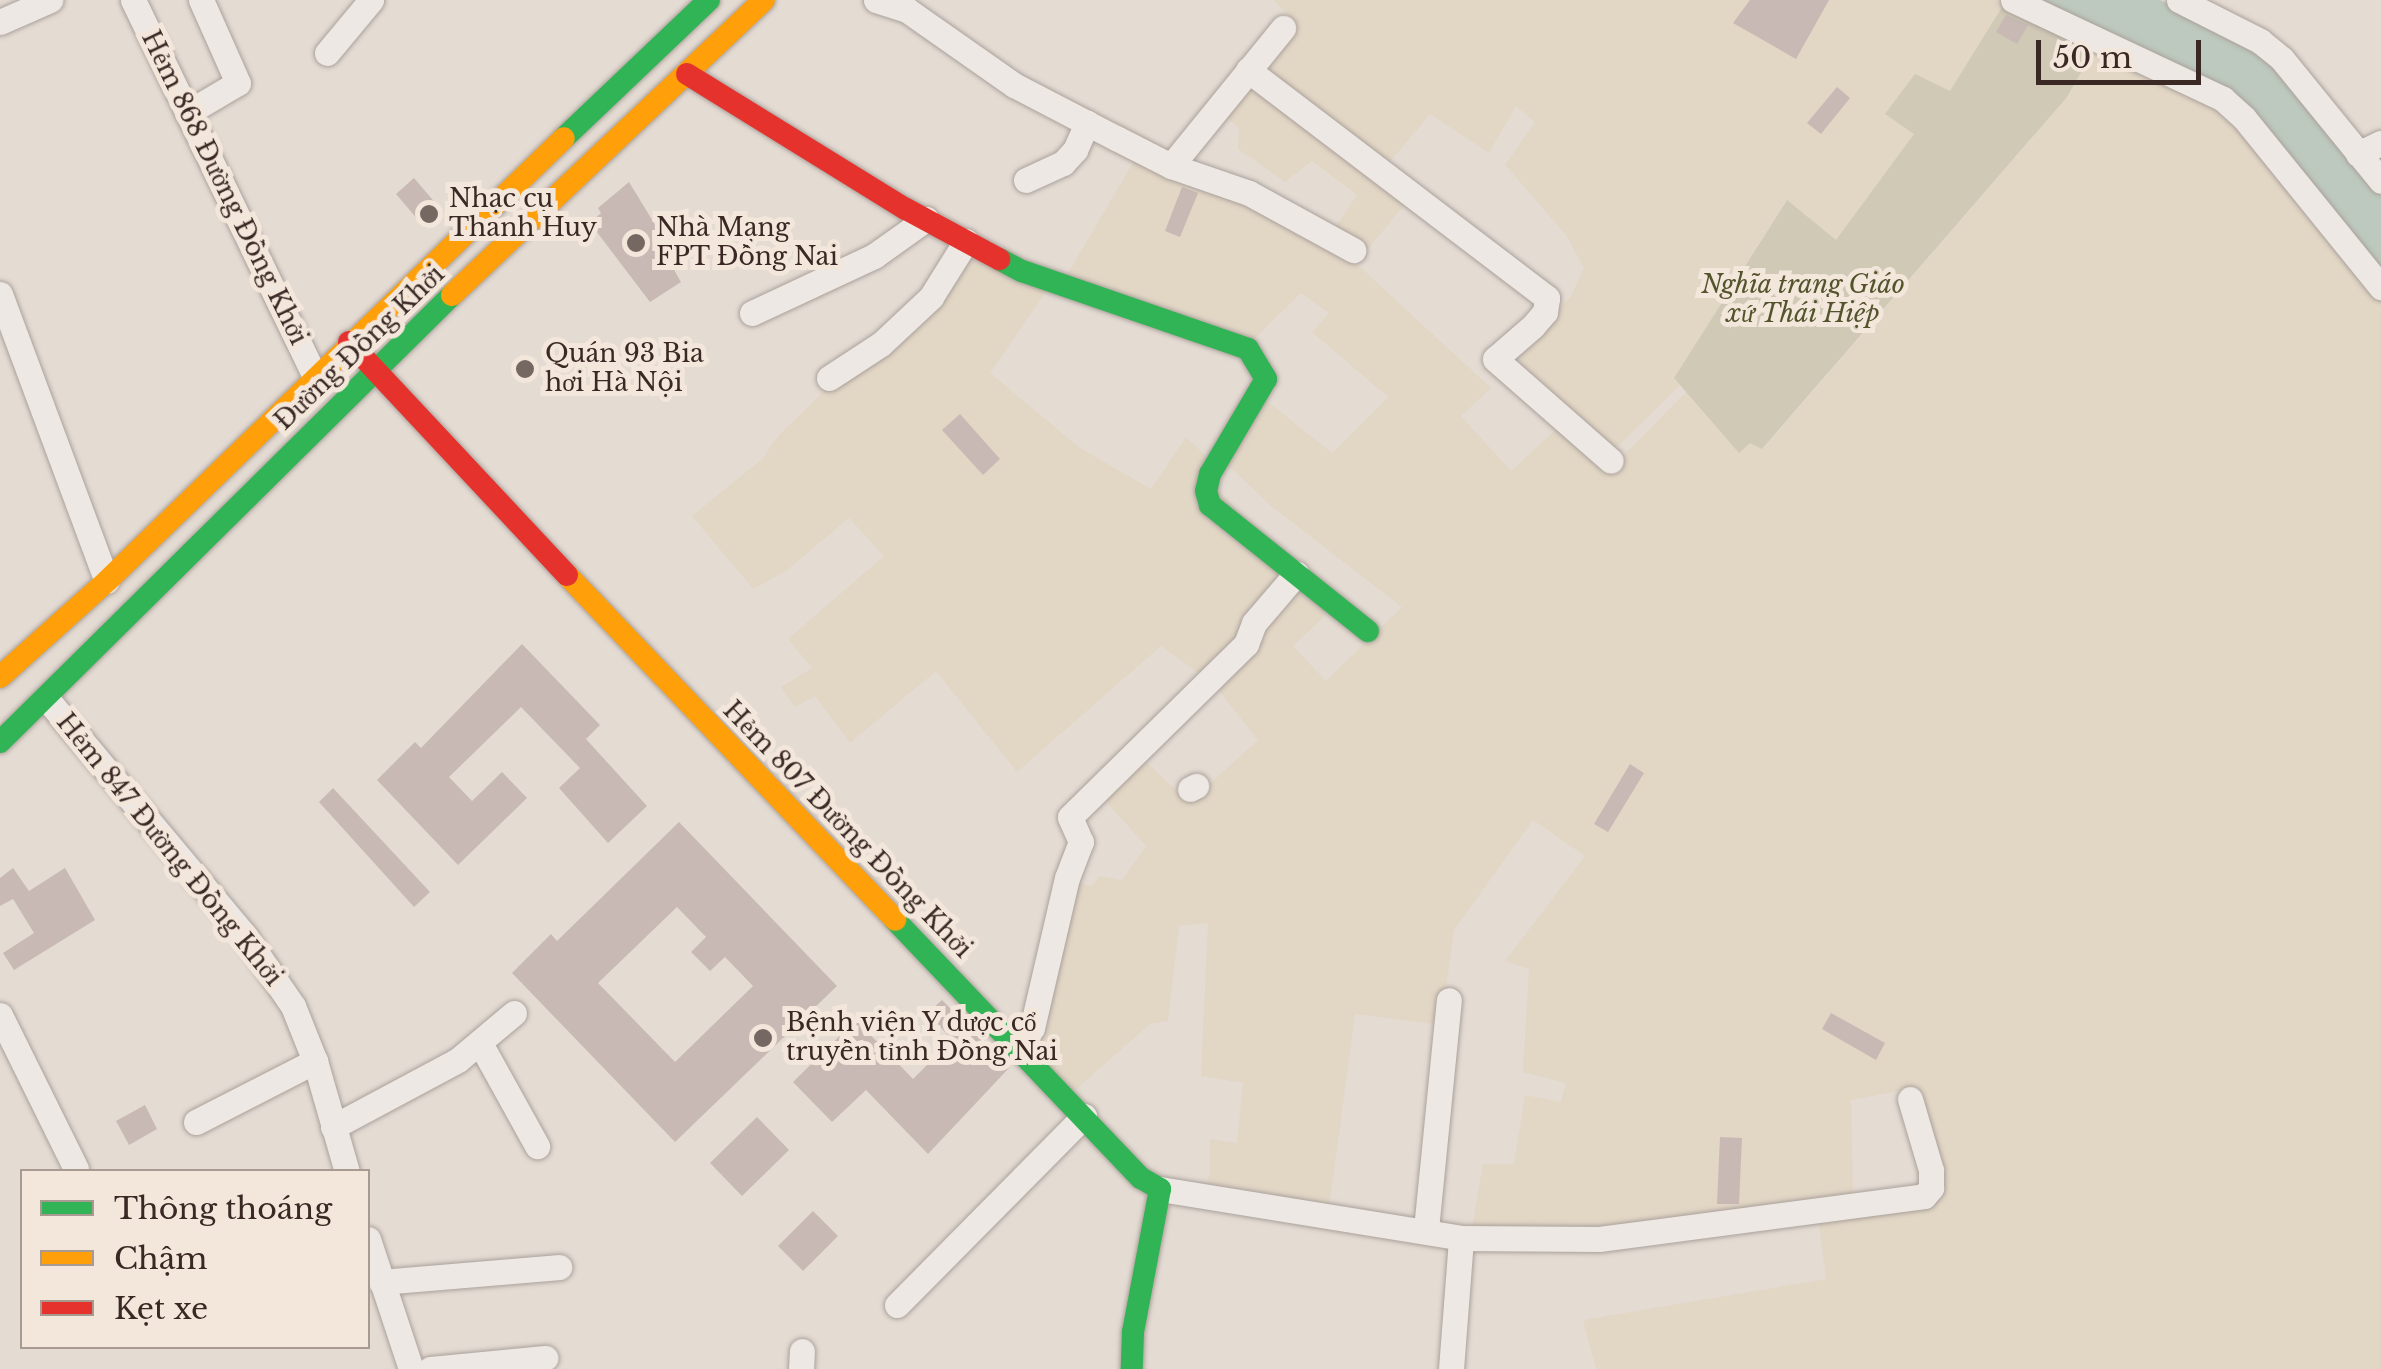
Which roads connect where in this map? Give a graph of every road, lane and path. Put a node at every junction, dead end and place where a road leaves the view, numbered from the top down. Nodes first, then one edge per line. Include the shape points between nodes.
1 (132, 0) edge
2 (202, 0) edge
3 (372, 0) edge
4 (709, 0) edge
5 (764, 0) edge
6 (876, 0) edge
7 (2014, 0) edge
8 (2179, 0) edge
9 (44, 1) edge
10 (2060, 10) edge
11 (0, 22) edge
12 (1284, 28) dead end
13 (327, 53) dead end
14 (1248, 70) junction
15 (687, 74) junction
16 (187, 113) junction
17 (1087, 123) junction
18 (2369, 148) edge
19 (1172, 166) junction
20 (1026, 180) dead end
21 (2381, 181) edge
22 (926, 219) junction
23 (966, 241) junction
24 (1354, 250) dead end
25 (2381, 287) edge
26 (0, 294) edge
27 (752, 313) dead end
28 (349, 342) junction
29 (372, 370) junction
30 (314, 376) junction
31 (829, 378) dead end
32 (1611, 461) dead end
33 (1296, 574) junction
34 (107, 581) junction
35 (1368, 632) dead end
36 (4, 678) edge
37 (47, 699) junction
38 (0, 742) edge
39 (1449, 1000) dead end
40 (514, 1014) dead end
41 (0, 1015) edge
42 (480, 1042) junction
43 (1020, 1048) junction
44 (316, 1061) junction
45 (1910, 1099) dead end
46 (1084, 1116) junction
47 (196, 1122) dead end
48 (333, 1127) junction
49 (537, 1146) dead end
50 (76, 1169) dead end
51 (346, 1169) edge
52 (1160, 1189) junction
53 (1426, 1230) junction
54 (1461, 1238) junction
55 (370, 1246) edge
56 (559, 1267) dead end
57 (381, 1282) junction
58 (897, 1305) dead end
59 (546, 1358) dead end
60 (410, 1369) edge
61 (430, 1369) edge
62 (1132, 1369) edge
63 (1451, 1369) edge

1 - 16 street, Hẻm 868 Đường Đồng Khởi
2 - 16 street via 238,84
3 - 13 street
4 - 28 street, Đường Đồng Khởi
5 - 15 street, Đường Đồng Khởi
6 - 17 street via 907,10 1014,84
7 - 10 street
8 - 18 street via 2271,50
9 - 11 street
10 - 25 street via 2244,118
12 - 14 street
14 - 19 street
14 - 32 street via 1547,298 1545,312 1496,359
15 - 22 street
15 - 29 street, Đường Đồng Khởi
16 - 30 street, Hẻm 868 Đường Đồng Khởi
17 - 19 street
17 - 20 street via 1062,163
18 - 21 street
19 - 24 street via 1249,193
22 - 23 street
22 - 27 street via 874,256
23 - 31 street via 931,296 881,344
23 - 33 street via 1022,270 1248,349 1266,380 1206,491 1220,517
26 - 34 street
28 - 29 street, Hẻm 807 Đường Đồng Khởi
28 - 30 street, Đường Đồng Khởi
29 - 37 street, Đường Đồng Khởi
29 - 43 street, Hẻm 807 Đường Đồng Khởi
30 - 34 street, Đường Đồng Khởi
33 - 35 street
33 - 43 street via 1254,623 1246,644 1070,817 1081,842 1066,878 1032,1028
34 - 36 street, Đường Đồng Khởi
37 - 38 street, Đường Đồng Khởi
37 - 44 street, Hẻm 847 Đường Đồng Khởi via 245,936 293,1006
39 - 53 street
40 - 42 street
41 - 50 street
42 - 48 street
42 - 49 street
43 - 46 street, Hẻm 807 Đường Đồng Khởi
44 - 47 street
44 - 48 street, Hẻm 847 Đường Đồng Khởi
45 - 54 street via 1931,1170 1924,1196 1599,1239
46 - 52 street, Hẻm 807 Đường Đồng Khởi via 1141,1178
46 - 58 street
48 - 51 street, Hẻm 847 Đường Đồng Khởi
52 - 53 street
52 - 62 street
53 - 54 street
54 - 63 street
55 - 57 street
56 - 57 street
57 - 60 street
59 - 61 street

